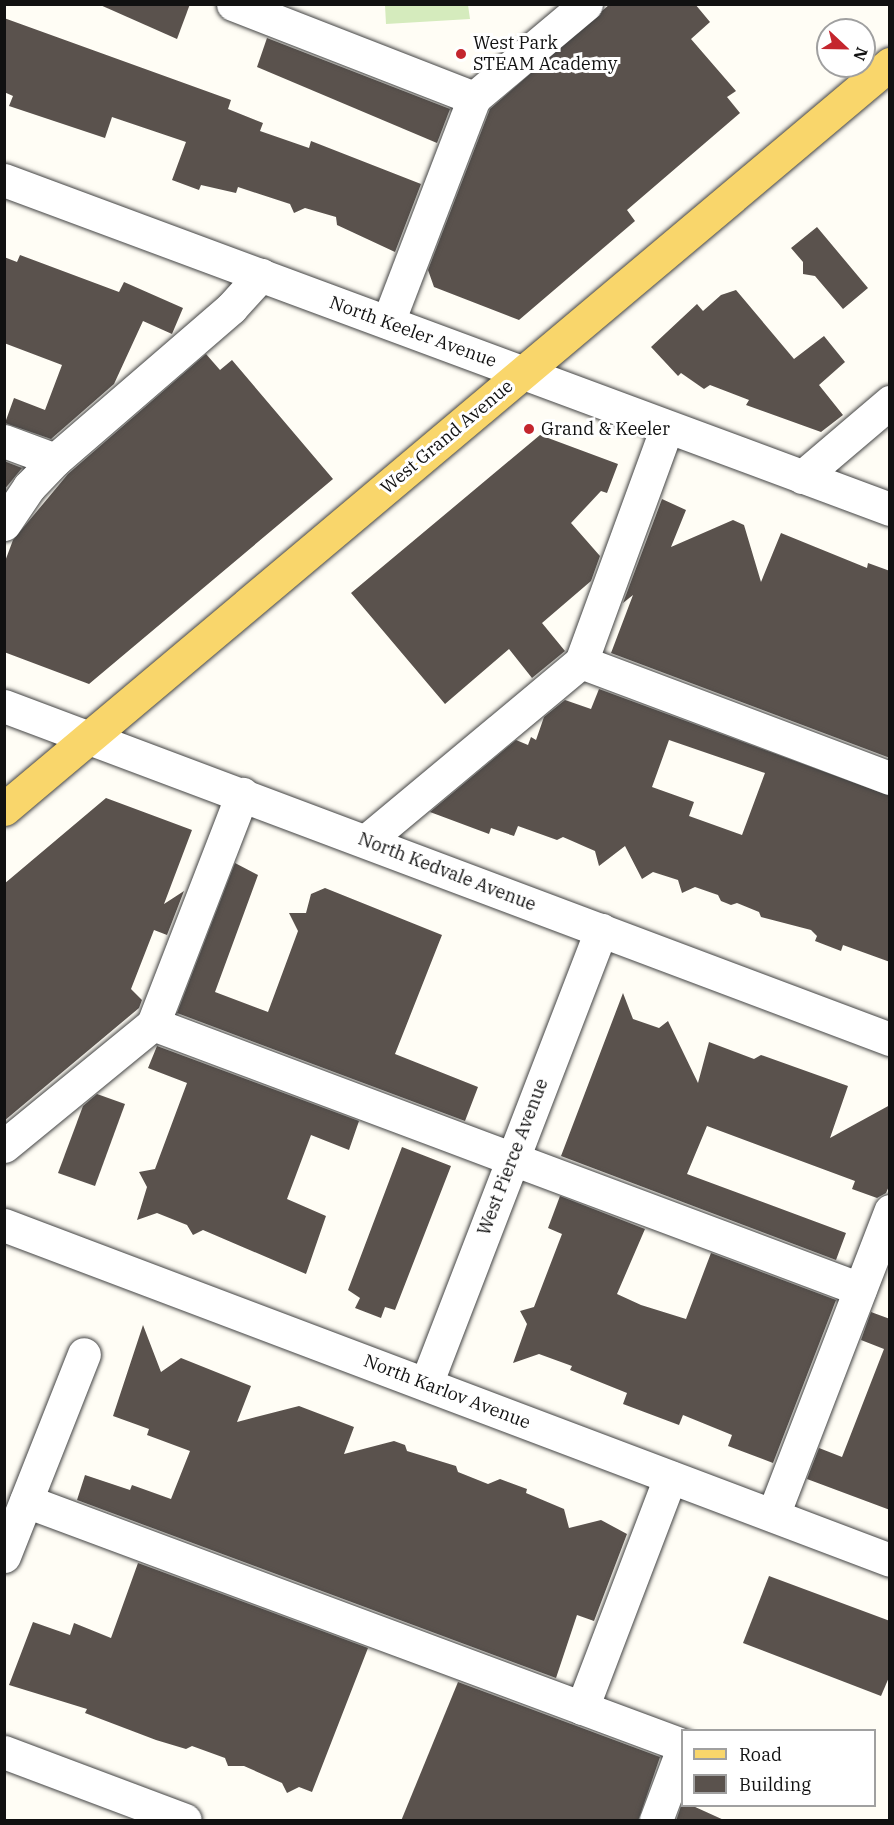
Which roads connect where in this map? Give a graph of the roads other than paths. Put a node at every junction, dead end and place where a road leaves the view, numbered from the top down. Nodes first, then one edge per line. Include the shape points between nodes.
1 (233, 4) edge
2 (586, 4) edge
3 (890, 64) edge
4 (474, 98) junction
5 (4, 180) edge
6 (261, 275) junction
7 (388, 322) junction
8 (524, 373) junction
9 (890, 402) edge
10 (666, 427) junction
11 (4, 441) edge
12 (55, 460) junction
13 (802, 477) junction
14 (890, 509) edge
15 (4, 524) edge
16 (581, 662) junction
17 (4, 706) edge
18 (91, 737) junction
19 (890, 778) edge
20 (242, 794) junction
21 (4, 810) edge
22 (366, 841) junction
23 (601, 930) junction
24 (153, 1024) junction
25 (890, 1040) edge
26 (4, 1146) edge
27 (512, 1159) junction
28 (890, 1211) edge
29 (4, 1225) edge
30 (860, 1289) junction
31 (84, 1354) dead end
32 (426, 1384) junction
33 (670, 1477) junction
34 (26, 1501) junction
35 (773, 1515) junction
36 (4, 1556) edge
37 (890, 1560) edge
38 (582, 1708) junction
39 (681, 1745) edge
40 (4, 1752) edge
41 (681, 1754) edge
42 (185, 1821) edge
43 (656, 1821) edge

1 - 4 street
2 - 4 street
3 - 8 main road, West Grand Avenue
4 - 7 street
5 - 6 street, North Keeler Avenue
6 - 7 street, North Keeler Avenue
6 - 12 street via 231,308
7 - 8 street, North Keeler Avenue
8 - 10 street, North Keeler Avenue
8 - 18 main road, West Grand Avenue
9 - 13 street
10 - 13 street, North Keeler Avenue
10 - 16 street
11 - 12 street
12 - 15 street via 29,487
13 - 14 street, North Keeler Avenue
16 - 19 street
16 - 22 street
17 - 18 street, North Kedvale Avenue
18 - 20 street, North Kedvale Avenue
18 - 21 main road, West Grand Avenue
20 - 22 street, North Kedvale Avenue
20 - 24 street
22 - 23 street, North Kedvale Avenue
23 - 25 street, North Kedvale Avenue
23 - 27 street, West Pierce Avenue
24 - 26 street
24 - 27 street
27 - 30 street
27 - 32 street, West Pierce Avenue
28 - 30 street
29 - 32 street, North Karlov Avenue
30 - 35 street
31 - 34 street
32 - 33 street, North Karlov Avenue
33 - 35 street, North Karlov Avenue
33 - 38 street
34 - 36 street
34 - 38 street
35 - 37 street, North Karlov Avenue
38 - 39 street
40 - 42 street
41 - 43 street

